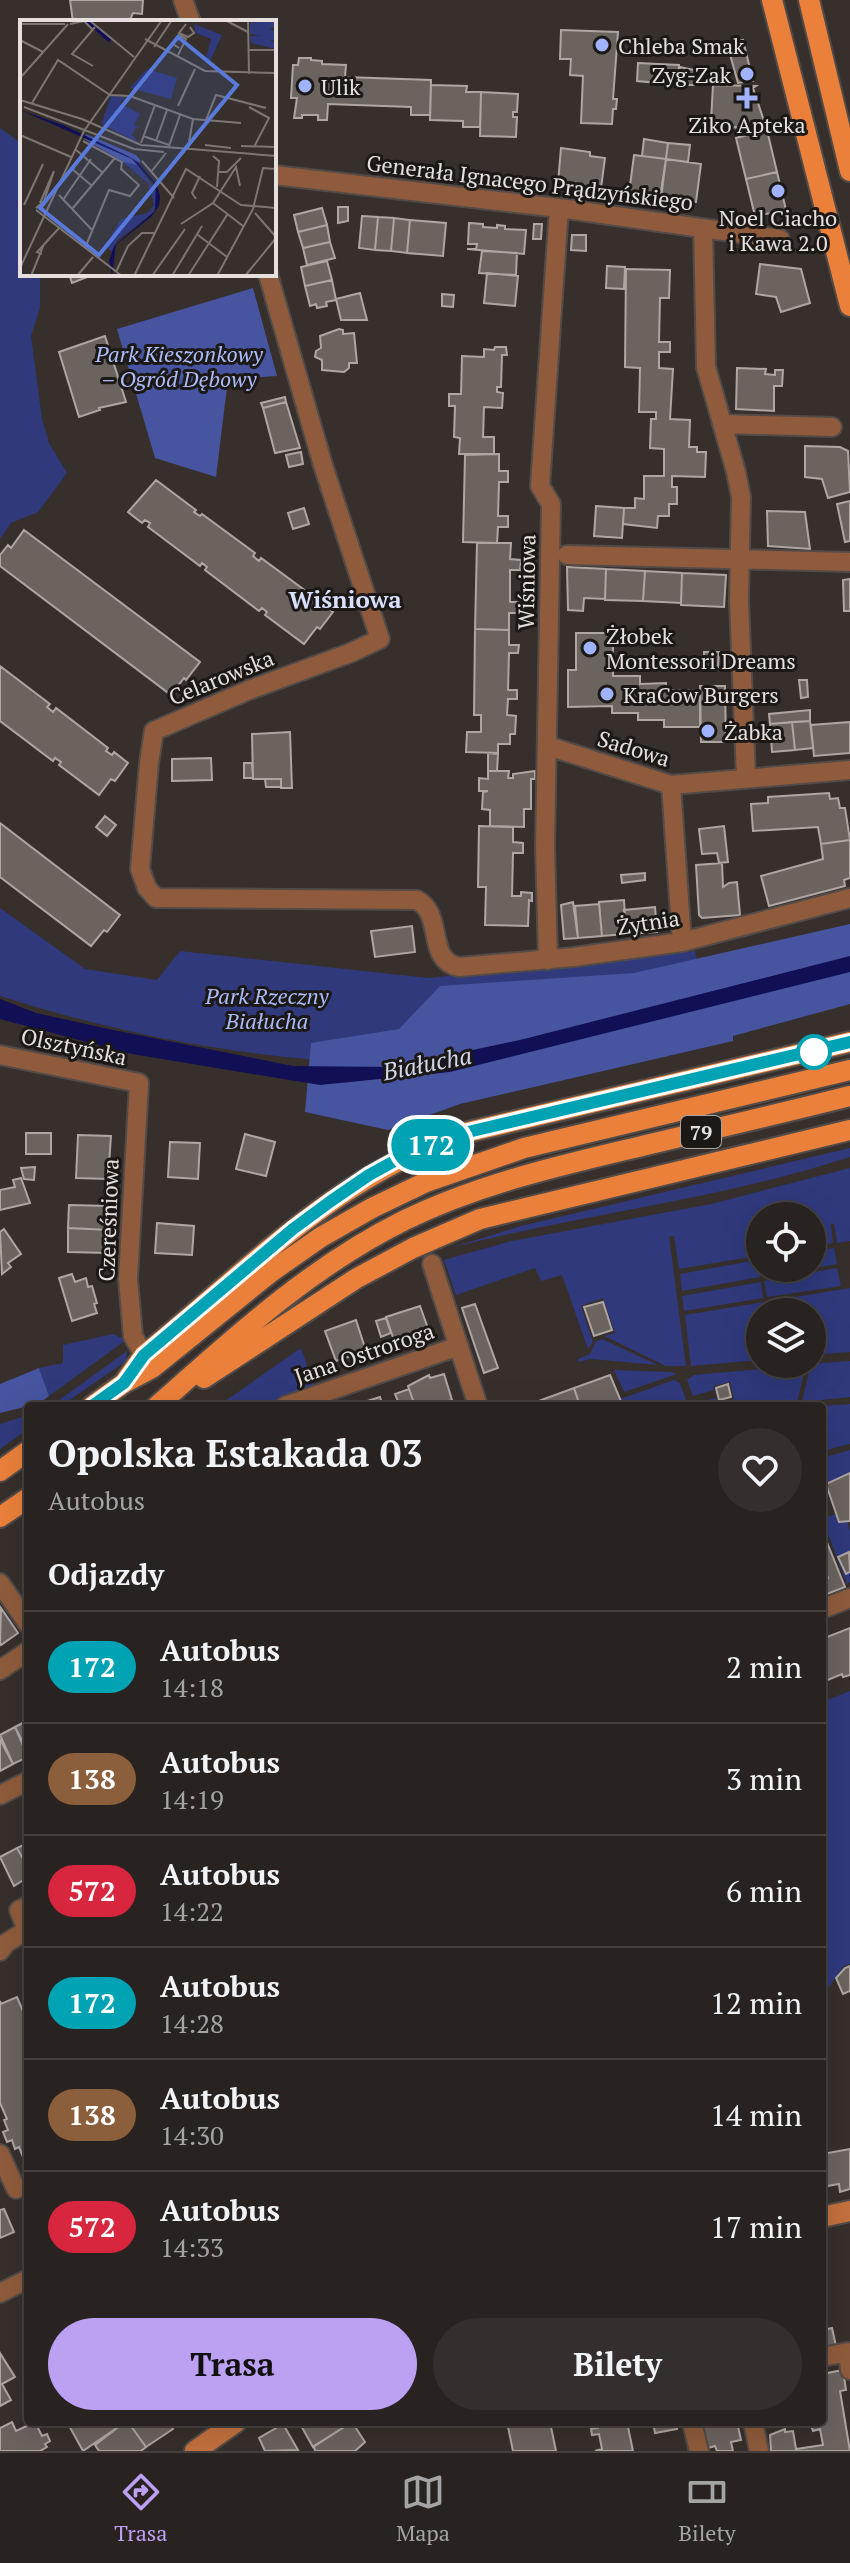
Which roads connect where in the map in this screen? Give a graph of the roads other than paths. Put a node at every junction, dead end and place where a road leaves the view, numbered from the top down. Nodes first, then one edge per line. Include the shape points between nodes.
1 (183, 0) edge
2 (772, 0) edge
3 (809, 0) edge
4 (190, 20) edge
5 (850, 171) edge
6 (276, 175) edge
7 (559, 208) junction
8 (703, 228) junction
9 (780, 239) dead end
10 (269, 276) edge
11 (850, 306) edge
12 (722, 424) junction
13 (832, 427) dead end
14 (567, 555) dead end
15 (740, 560) junction
16 (850, 562) edge
17 (548, 746) junction
18 (850, 770) edge
19 (746, 778) junction
20 (671, 785) junction
21 (850, 898) edge
22 (682, 942) junction
23 (548, 960) junction
24 (449, 965) joint
25 (847, 1043) edge
26 (0, 1055) edge
27 (850, 1069) edge
28 (139, 1083) joint
29 (850, 1096) edge
30 (850, 1130) edge
31 (432, 1264) dead end
32 (459, 1346) junction
33 (144, 1355) junction
34 (124, 1383) junction
35 (316, 1401) edge
36 (98, 1402) edge
37 (163, 1402) edge
38 (164, 1402) edge
39 (477, 1402) edge
40 (24, 1454) edge
41 (0, 1471) edge
42 (24, 1501) edge
43 (0, 1517) edge
44 (0, 1583) edge
45 (850, 1598) edge
46 (826, 1607) edge
47 (24, 1618) edge
48 (24, 1654) edge
49 (0, 1670) edge
50 (24, 1783) edge
51 (0, 1795) edge
52 (24, 1933) edge
53 (0, 1951) edge
54 (0, 2154) edge
55 (16, 2189) dead end
56 (850, 2211) edge
57 (826, 2216) edge
58 (24, 2281) edge
59 (0, 2293) edge
60 (826, 2356) edge
61 (850, 2370) edge
62 (230, 2426) edge
63 (693, 2426) edge
64 (754, 2426) edge
65 (195, 2451) edge
66 (699, 2451) edge
67 (759, 2451) edge

1 - 4 street
2 - 11 main road
3 - 5 main road
6 - 7 street, Generała Ignacego Prądzyńskiego
7 - 8 street, Generała Ignacego Prądzyńskiego
7 - 17 street, Wiśniowa via 540,486 551,504
8 - 9 street, Generała Ignacego Prądzyńskiego
8 - 12 street via 706,367
10 - 24 street, Celarowska via 380,639 154,731 140,869 156,898 417,900 431,912 441,958
12 - 13 street
12 - 15 street via 741,497
14 - 15 street, Wiśniowa
15 - 16 street, Wiśniowa
15 - 19 street
17 - 20 street, Sadowa
17 - 23 street, Wiśniowa
18 - 19 street, Sadowa
19 - 20 street, Sadowa
20 - 22 street
21 - 22 street, Żytnia
22 - 23 street, Żytnia
23 - 24 street, Żytnia
25 - 27 main road
25 - 33 main road via 468,1132 409,1153 293,1229
26 - 28 street, Olsztyńska
27 - 34 main road, 79 via 547,1142 426,1182 342,1224 271,1272 152,1368
28 - 33 street, Czereśniowa via 128,1279 133,1336
29 - 37 main road, 79 via 552,1167 441,1204 340,1257 265,1311
30 - 38 main road via 471,1222 357,1278
31 - 32 street
32 - 35 street, Jana Ostroroga
32 - 39 street
33 - 34 main road
34 - 36 main road, 79
40 - 41 main road
42 - 43 main road
44 - 47 street
45 - 46 street
48 - 49 street
50 - 51 street
52 - 53 street
54 - 55 street
56 - 57 street
58 - 59 street
60 - 61 street via 848,2352
62 - 65 street
63 - 66 street
64 - 67 street

